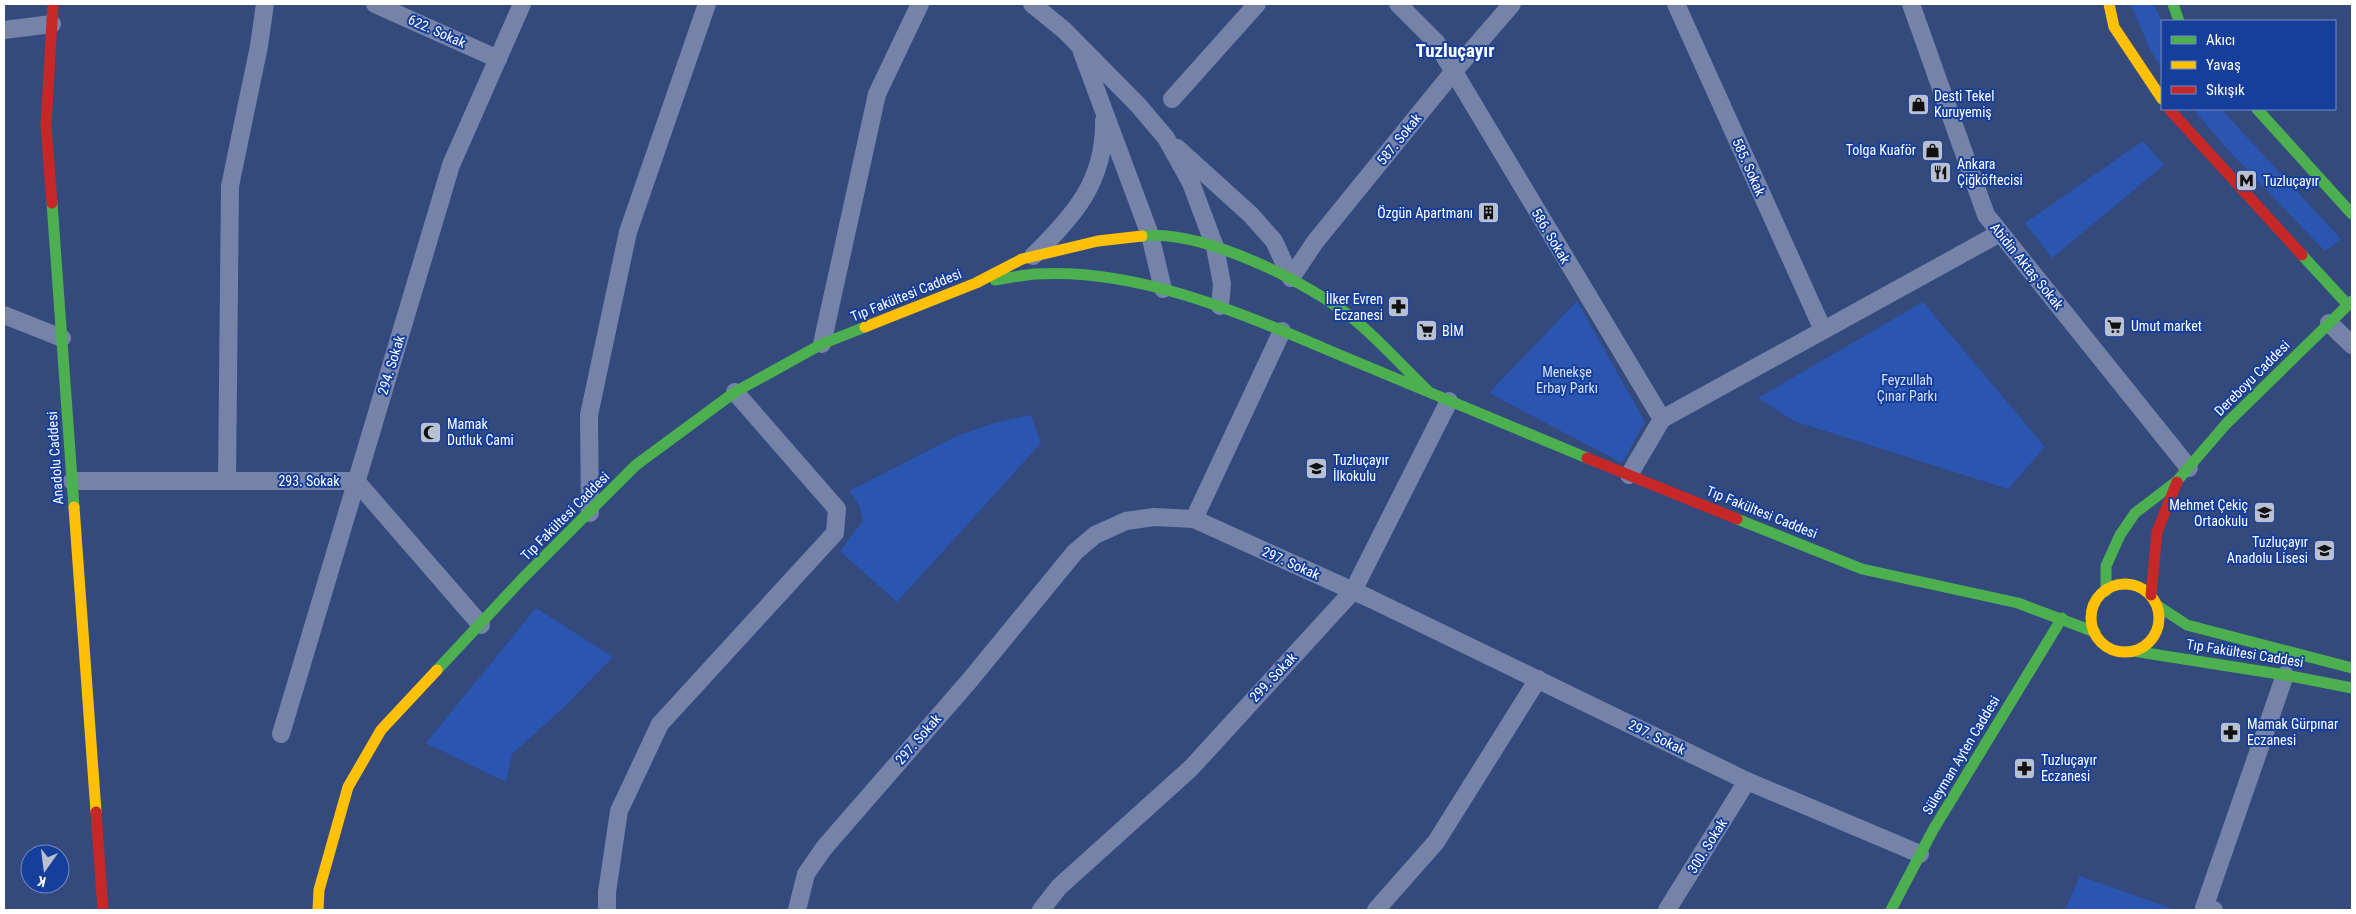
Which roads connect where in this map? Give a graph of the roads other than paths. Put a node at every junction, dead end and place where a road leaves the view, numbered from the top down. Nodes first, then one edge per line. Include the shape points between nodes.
1 (53, 4) edge
2 (265, 4) edge
3 (375, 4) edge
4 (522, 4) edge
5 (707, 4) edge
6 (920, 4) edge
7 (1032, 4) edge
8 (1257, 4) edge
9 (1398, 4) edge
10 (1512, 4) edge
11 (1676, 4) edge
12 (1911, 4) edge
13 (2109, 4) edge
14 (2173, 4) edge
15 (2178, 20) edge
16 (52, 24) junction
17 (4, 30) edge
18 (1080, 46) junction
19 (498, 59) junction
20 (1454, 71) junction
21 (1172, 98) dead end
22 (2161, 98) edge
23 (1104, 110) junction
24 (2169, 110) edge
25 (2258, 110) edge
26 (1166, 138) junction
27 (2352, 214) edge
28 (2000, 233) junction
29 (1150, 235) junction
30 (1215, 247) junction
31 (1033, 256) junction
32 (1290, 278) junction
33 (976, 282) junction
34 (1163, 289) junction
35 (2350, 303) edge
36 (1220, 306) junction
37 (4, 316) edge
38 (2329, 323) junction
39 (1282, 330) junction
40 (1823, 330) junction
41 (62, 338) junction
42 (822, 344) junction
43 (2352, 345) edge
44 (1427, 390) junction
45 (735, 392) junction
46 (1449, 402) junction
47 (1662, 419) junction
48 (2189, 468) junction
49 (1630, 475) junction
50 (72, 481) junction
51 (227, 481) junction
52 (356, 481) junction
53 (2177, 481) junction
54 (590, 513) junction
55 (1194, 519) junction
56 (2106, 590) junction
57 (1353, 591) junction
58 (2151, 596) junction
59 (2158, 606) junction
60 (2062, 618) junction
61 (481, 625) junction
62 (2095, 632) junction
63 (2133, 650) junction
64 (2352, 668) edge
65 (2285, 675) junction
66 (1538, 679) junction
67 (2352, 688) edge
68 (281, 734) dead end
69 (1747, 781) junction
70 (1920, 854) junction
71 (2209, 909) edge
72 (103, 910) edge
73 (318, 910) edge
74 (607, 910) edge
75 (797, 910) edge
76 (1041, 910) edge
77 (1376, 910) edge
78 (1667, 910) edge
79 (1891, 910) edge

1 - 16 main road, Anadolu Caddesi
2 - 51 street via 230,186
3 - 19 street, 622. Sokak
4 - 19 street, 294. Sokak
5 - 54 street via 628,232 589,415
6 - 42 street via 877,94
7 - 18 street
8 - 21 street
9 - 20 street, 586. Sokak via 1436,42
10 - 20 street, 587. Sokak
11 - 40 street, 585. Sokak
12 - 28 street, Abidin Aktaş Sokak via 1986,215
13 - 22 main road via 2114,27
14 - 15 main road
16 - 17 street
16 - 41 main road, Anadolu Caddesi via 46,126
18 - 23 street
18 - 26 street via 1138,104
19 - 52 street, 294. Sokak via 451,165
20 - 32 street, 587. Sokak via 1315,242
20 - 47 street, 586. Sokak
23 - 29 street
23 - 31 street via 1100,164 1086,195 1061,228
24 - 35 main road
25 - 27 main road
26 - 30 street via 1191,183
26 - 32 street via 1251,215 1274,241
28 - 40 street
28 - 48 street, Abidin Aktaş Sokak
29 - 30 main road
29 - 31 main road via 1098,241
29 - 34 street
30 - 32 main road
30 - 36 street via 1222,284
31 - 33 main road
32 - 44 main road via 1354,320
33 - 34 main road via 1037,274 1090,276
33 - 42 main road, Tıp Fakültesi Caddesi
34 - 36 main road
35 - 38 main road, Dereboyu Caddesi
36 - 39 main road
37 - 41 street
38 - 43 street
38 - 48 main road, Dereboyu Caddesi via 2226,424
39 - 44 main road
39 - 55 street
40 - 47 street
41 - 50 main road, Anadolu Caddesi
42 - 45 main road, Tıp Fakültesi Caddesi
44 - 46 main road, Tıp Fakültesi Caddesi
45 - 54 main road, Tıp Fakültesi Caddesi via 636,466
45 - 74 street via 837,508 835,534 660,724 619,810
46 - 49 main road, Tıp Fakültesi Caddesi
46 - 57 street, 299. Sokak
47 - 49 street
48 - 53 main road, Dereboyu Caddesi
49 - 60 main road, Tıp Fakültesi Caddesi via 1862,569 2018,603
50 - 51 street, 293. Sokak
50 - 72 main road, Anadolu Caddesi
51 - 52 street, 293. Sokak
52 - 61 street, 293. Sokak
52 - 68 street, 294. Sokak
53 - 56 main road via 2135,513 2120,536 2106,566
53 - 58 main road via 2157,532
54 - 61 main road, Tıp Fakültesi Caddesi via 536,564
55 - 57 street, 297. Sokak
55 - 75 street, 297. Sokak via 1154,517 1126,521 1084,543 824,848 806,874
56 - 58 main road via 2114,585 2130,585
56 - 62 main road via 2093,609
57 - 66 street, 297. Sokak
57 - 76 street, 299. Sokak via 1190,768 1059,887
58 - 59 main road
59 - 63 main road via 2159,619 2154,636
59 - 64 main road via 2187,625
60 - 62 main road, Tıp Fakültesi Caddesi
60 - 70 main road, Süleyman Ayten Caddesi
61 - 73 main road, Tıp Fakültesi Caddesi via 381,730 348,787 319,890
62 - 63 main road via 2115,650
63 - 65 main road, Tıp Fakültesi Caddesi
65 - 67 main road, Tıp Fakültesi Caddesi
65 - 71 street
66 - 69 street, 297. Sokak
66 - 77 street via 1436,842
69 - 70 street, 297. Sokak
69 - 78 street, 300. Sokak
70 - 79 main road, Süleyman Ayten Caddesi

